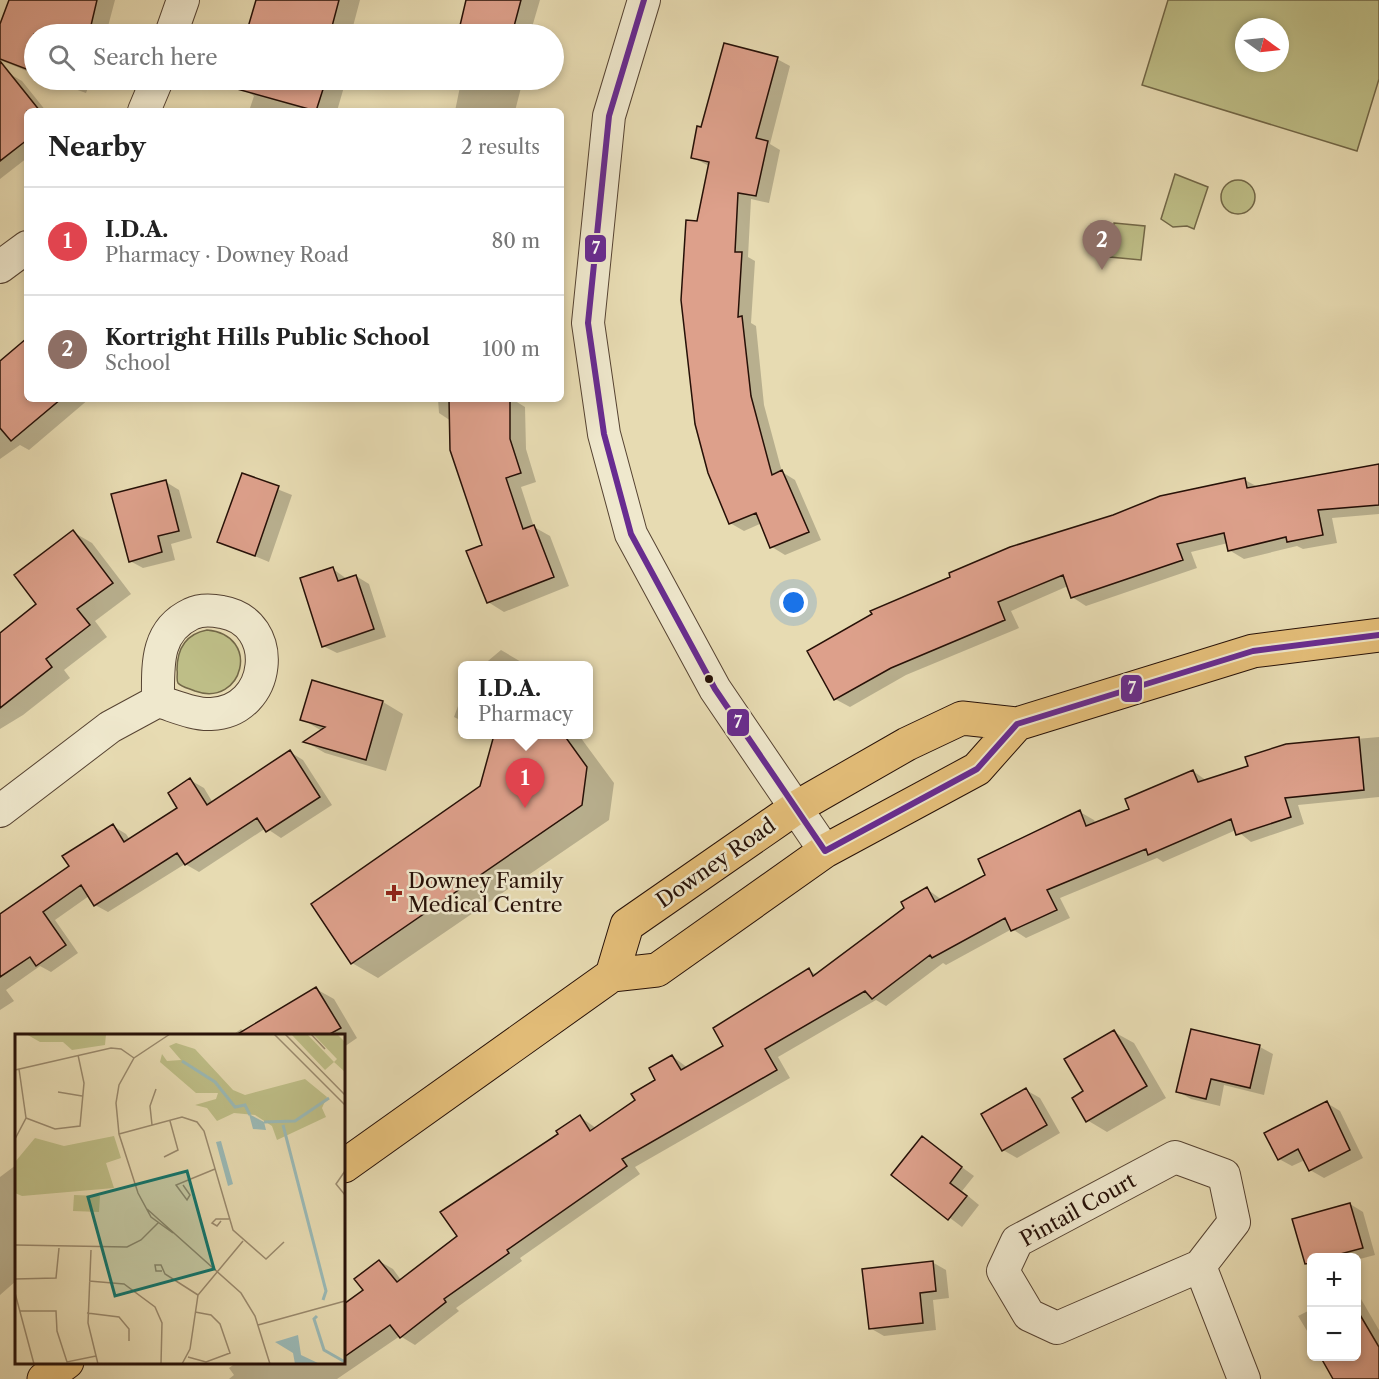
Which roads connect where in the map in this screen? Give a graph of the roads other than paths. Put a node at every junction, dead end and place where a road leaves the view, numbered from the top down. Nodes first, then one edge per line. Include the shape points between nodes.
1 (183, 0) edge
2 (644, 0) edge
3 (175, 24) edge
4 (153, 90) edge
5 (145, 108) edge
6 (24, 249) edge
7 (0, 267) edge
8 (1379, 635) edge
9 (158, 701) dead end
10 (1017, 724) junction
11 (797, 807) junction
12 (0, 811) edge
13 (825, 851) junction
14 (612, 975) junction
15 (345, 1165) edge
16 (1200, 1266) junction
17 (64, 1364) edge
18 (44, 1379) edge
19 (1244, 1379) edge

1 - 3 street
2 - 11 street via 609,116 588,323 604,434 631,534 715,689
4 - 5 street
6 - 7 street
8 - 10 main road, Downey Road via 1253,651
9 - 12 street via 110,727
10 - 11 main road, Downey Road via 962,718 907,744
10 - 13 main road via 977,769
11 - 13 street
11 - 14 main road, Downey Road via 627,925
13 - 14 main road via 657,970
14 - 15 main road
16 - 16 street, Pintail Court via 1234,1222 1224,1175 1175,1157 1017,1241 1003,1271 1029,1315 1058,1328
16 - 19 street
17 - 18 main road

